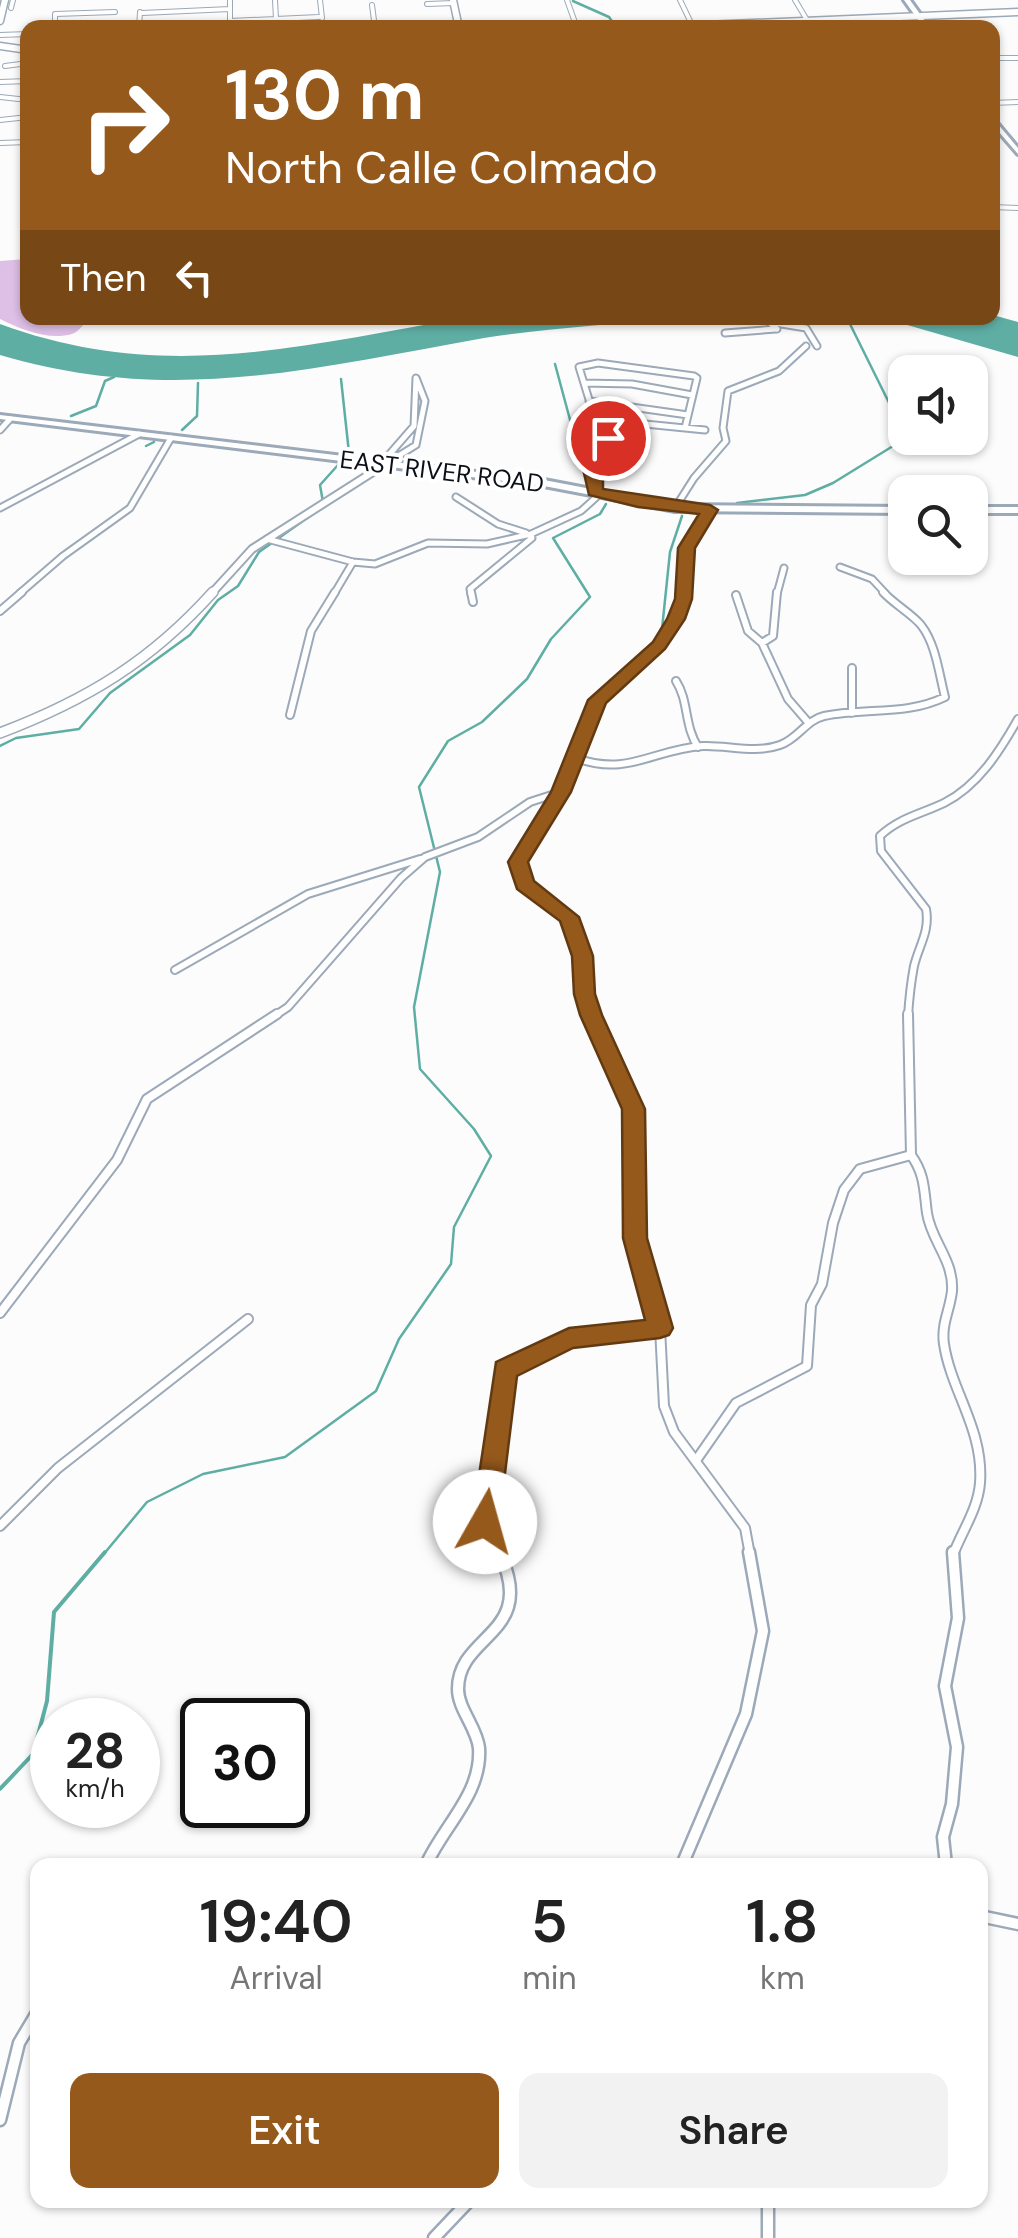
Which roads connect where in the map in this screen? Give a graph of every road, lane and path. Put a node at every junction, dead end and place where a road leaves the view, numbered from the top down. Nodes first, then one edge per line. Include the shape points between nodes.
1 (5, 0) edge
2 (13, 0) edge
3 (230, 0) edge
4 (275, 0) edge
5 (320, 0) edge
6 (794, 0) edge
7 (907, 0) edge
8 (453, 1) edge
9 (427, 4) dead end
10 (372, 5) dead end
11 (11, 8) dead end
12 (230, 9) junction
13 (1, 12) edge
14 (114, 12) dead end
15 (1018, 12) edge
16 (918, 16) junction
17 (276, 19) junction
18 (55, 20) edge
19 (140, 20) edge
20 (230, 20) edge
21 (267, 20) edge
22 (375, 20) edge
23 (807, 20) joint
24 (921, 20) edge
25 (0, 21) edge
26 (20, 64) edge
27 (5, 66) dead end
28 (1000, 128) edge
29 (1018, 152) edge
30 (772, 325) edge
31 (790, 326) joint
32 (777, 329) junction
33 (725, 333) dead end
34 (817, 346) dead end
35 (584, 382) junction
36 (692, 395) junction
37 (590, 401) junction
38 (688, 414) junction
39 (5, 418) edge
40 (631, 423) junction
41 (685, 428) junction
42 (0, 430) edge
43 (705, 430) dead end
44 (139, 434) junction
45 (171, 438) junction
46 (717, 449) junction
47 (388, 464) junction
48 (598, 492) junction
49 (456, 496) dead end
50 (0, 508) edge
51 (674, 508) junction
52 (710, 510) junction
53 (888, 510) edge
54 (988, 510) edge
55 (1018, 510) edge
56 (531, 534) junction
57 (267, 538) junction
58 (354, 562) junction
59 (840, 567) dead end
60 (784, 568) dead end
61 (736, 595) dead end
62 (473, 602) dead end
63 (0, 611) edge
64 (762, 643) junction
65 (852, 668) dead end
66 (676, 681) dead end
67 (852, 713) junction
68 (290, 716) dead end
69 (1018, 719) edge
70 (807, 721) junction
71 (0, 733) edge
72 (698, 747) junction
73 (576, 758) junction
74 (561, 792) junction
75 (425, 857) junction
76 (175, 970) dead end
77 (911, 1155) junction
78 (0, 1312) edge
79 (248, 1319) dead end
80 (660, 1328) junction
81 (698, 1459) junction
82 (0, 1526) edge
83 (429, 1858) edge
84 (685, 1858) edge
85 (945, 1858) edge
86 (988, 1918) edge
87 (1018, 1924) edge
88 (30, 2023) edge
89 (0, 2120) edge
90 (462, 2208) edge
91 (768, 2208) edge
92 (434, 2238) edge
93 (768, 2238) edge

1 - 13 main road
2 - 11 street
3 - 12 street
4 - 17 street
5 - 17 street via 321,18
6 - 23 street
7 - 16 main road
8 - 9 street
10 - 22 street
12 - 19 street via 141,13
12 - 20 street
13 - 25 main road
14 - 18 street via 55,14
15 - 16 main road
16 - 23 main road
16 - 24 main road
17 - 21 street
26 - 27 street
28 - 29 main road
30 - 32 street
31 - 32 street
31 - 34 street via 806,328
32 - 33 street
35 - 36 street
35 - 36 street via 579,367 585,364 640,367 694,376
35 - 37 street
36 - 38 street
37 - 38 street
37 - 40 street via 595,419
38 - 41 street
39 - 42 street
39 - 44 main road, EAST RIVER ROAD
40 - 41 street
40 - 48 street via 625,436 586,447
41 - 43 street
44 - 45 main road, EAST RIVER ROAD
44 - 50 street
45 - 47 main road, EAST RIVER ROAD
45 - 63 street via 130,508
46 - 46 street via 726,441 728,391 778,371 806,346 772,370 727,387
46 - 51 street
47 - 47 street via 416,444 426,404 416,378 410,439
47 - 48 main road, EAST RIVER ROAD
47 - 57 street
48 - 51 main road, EAST RIVER ROAD
48 - 56 street via 582,511
49 - 56 street via 498,524
51 - 52 main road, EAST RIVER ROAD
52 - 53 main road, EAST RIVER ROAD
52 - 73 street via 686,548 676,619 659,645 604,691
54 - 55 main road
56 - 58 street via 487,544 428,543 386,562
56 - 62 street via 470,589
57 - 58 street
57 - 71 street via 154,652 54,713
58 - 68 street via 311,631
59 - 67 street via 862,573 920,624 934,648 945,698 928,708
60 - 64 street via 776,583 773,636
61 - 64 street via 748,631
64 - 70 street
65 - 67 street
66 - 72 street via 687,731
67 - 70 street
69 - 77 street via 958,796 890,825 880,836 882,851 928,920 908,1013
70 - 72 street via 795,737 773,746
72 - 73 street via 634,766
73 - 74 street
74 - 75 street
74 - 80 street via 518,862 519,872 524,884 569,917 583,956 591,1015 633,1109 635,1238
75 - 76 street via 308,894
75 - 78 street via 288,1007 147,1099 117,1160
77 - 81 street via 860,1168 844,1190 811,1305 807,1366 736,1403
77 - 85 street via 926,1193 926,1214 951,1266 944,1348 973,1423 980,1482 954,1552 958,1618 946,1686 957,1747
79 - 82 street via 58,1468
80 - 81 street via 667,1416
80 - 83 street via 569,1338 505,1370 485,1522 511,1577 512,1596 465,1667 458,1690 479,1745 476,1785
81 - 84 street via 744,1528 763,1630 746,1714
86 - 87 street
88 - 89 street via 19,2042
90 - 92 street
91 - 93 street

